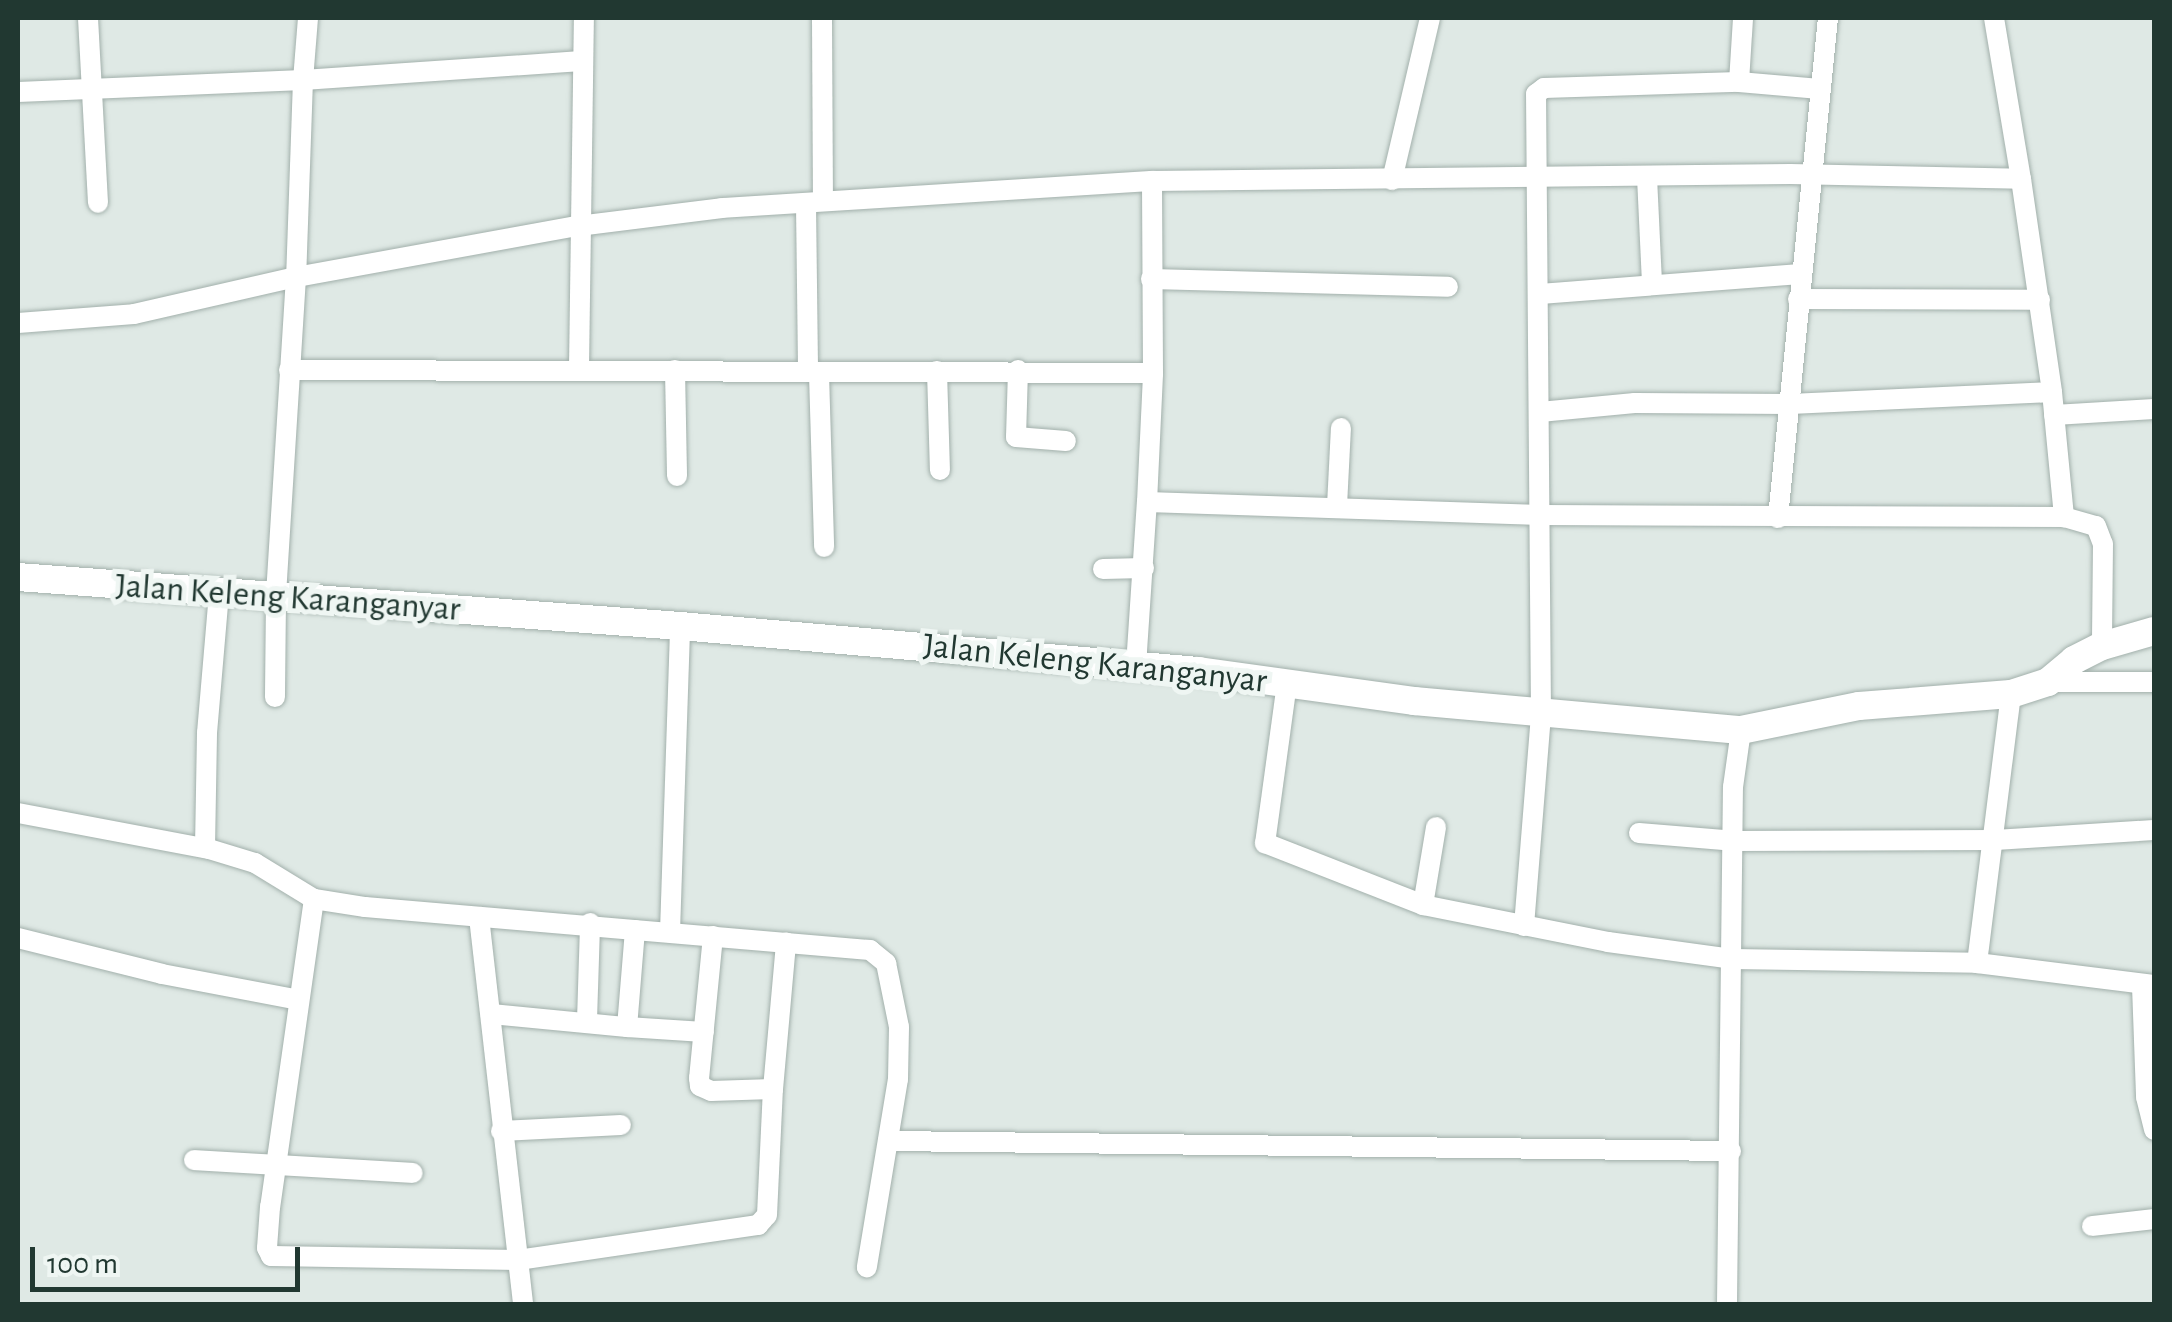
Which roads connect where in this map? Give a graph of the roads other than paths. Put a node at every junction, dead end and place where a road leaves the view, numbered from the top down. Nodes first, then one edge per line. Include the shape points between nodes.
1 (88, 18) edge
2 (308, 18) edge
3 (584, 18) edge
4 (822, 18) edge
5 (1430, 18) edge
6 (1744, 18) edge
7 (1828, 18) edge
8 (1994, 18) edge
9 (581, 61) junction
10 (303, 80) junction
11 (1739, 82) junction
12 (1820, 89) junction
13 (92, 90) junction
14 (18, 92) edge
15 (1810, 176) junction
16 (1647, 177) junction
17 (2020, 179) junction
18 (1392, 180) junction
19 (1539, 180) junction
20 (1152, 182) junction
21 (98, 203) dead end
22 (814, 203) junction
23 (578, 226) junction
24 (1800, 274) junction
25 (296, 277) junction
26 (1152, 279) junction
27 (1652, 283) junction
28 (1448, 286) dead end
29 (1540, 294) junction
30 (1798, 299) junction
31 (2040, 300) junction
32 (18, 323) edge
33 (579, 368) junction
34 (289, 370) junction
35 (675, 370) junction
36 (1018, 370) junction
37 (937, 371) junction
38 (814, 373) junction
39 (1154, 373) junction
40 (2052, 392) junction
41 (1790, 404) junction
42 (2154, 409) edge
43 (1540, 412) junction
44 (2054, 415) junction
45 (1341, 428) dead end
46 (1066, 441) dead end
47 (940, 470) dead end
48 (677, 476) dead end
49 (1147, 502) junction
50 (1337, 506) junction
51 (1541, 515) junction
52 (2064, 517) junction
53 (1778, 518) junction
54 (824, 547) dead end
55 (1103, 568) dead end
56 (1144, 568) junction
57 (18, 577) edge
58 (219, 594) junction
59 (276, 599) junction
60 (680, 626) junction
61 (2154, 631) edge
62 (2102, 646) junction
63 (1136, 666) junction
64 (2048, 682) junction
65 (2154, 682) edge
66 (1288, 683) junction
67 (2012, 694) junction
68 (275, 697) dead end
69 (1540, 714) junction
70 (1741, 730) junction
71 (18, 813) edge
72 (1436, 827) dead end
73 (2154, 830) edge
74 (1639, 833) dead end
75 (1995, 840) junction
76 (1736, 841) junction
77 (205, 848) junction
78 (314, 898) junction
79 (1423, 905) junction
80 (479, 917) junction
81 (590, 923) junction
82 (1524, 926) junction
83 (635, 930) junction
84 (670, 932) junction
85 (713, 936) junction
86 (18, 938) edge
87 (786, 942) junction
88 (1732, 959) junction
89 (1977, 963) junction
90 (2148, 985) edge
91 (300, 1000) junction
92 (491, 1014) junction
93 (587, 1021) junction
94 (627, 1026) junction
95 (704, 1032) junction
96 (773, 1090) junction
97 (2150, 1098) edge
98 (622, 1124) dead end
99 (2154, 1130) edge
100 (501, 1131) junction
101 (888, 1141) junction
102 (1731, 1151) junction
103 (194, 1160) dead end
104 (276, 1164) junction
105 (413, 1173) dead end
106 (2154, 1220) edge
107 (2092, 1226) dead end
108 (518, 1260) junction
109 (867, 1267) dead end
110 (523, 1304) edge
111 (1727, 1304) edge

1 - 13 street
2 - 10 street
3 - 9 street
4 - 22 street
5 - 18 street
6 - 11 street
7 - 12 street
8 - 17 street
9 - 10 street
9 - 23 street
10 - 13 street
10 - 25 street
11 - 12 street
11 - 19 street via 1541,89 1534,97
12 - 15 street
13 - 14 street
13 - 21 street
15 - 16 street
15 - 17 street
15 - 24 street
16 - 19 street
16 - 27 street
17 - 31 street
18 - 19 street
18 - 20 street
19 - 29 street
20 - 22 street
20 - 26 street
22 - 23 street
22 - 38 street
23 - 25 street
23 - 33 street
24 - 27 street
24 - 30 street
25 - 32 street via 134,314
25 - 34 street
26 - 28 street
26 - 39 street
27 - 29 street
29 - 43 street
30 - 31 street
30 - 41 street
31 - 40 street
33 - 34 street
33 - 35 street
34 - 59 street
35 - 38 street
35 - 48 street
36 - 37 street
36 - 39 street
36 - 46 street via 1016,437
37 - 38 street
37 - 47 street
38 - 54 street
39 - 49 street
40 - 41 street
40 - 44 street
41 - 43 street via 1636,403
41 - 53 street
42 - 44 street
43 - 51 street
44 - 52 street
45 - 50 street
49 - 50 street
49 - 56 street
50 - 51 street
51 - 53 street
51 - 69 street
52 - 53 street
52 - 62 street via 2096,526 2103,544
55 - 56 street
56 - 63 street
57 - 58 main road, Jalan Keleng Karanganyar
58 - 59 main road, Jalan Keleng Karanganyar
58 - 77 street
59 - 60 main road, Jalan Keleng Karanganyar
59 - 68 street
60 - 63 main road, Jalan Keleng Karanganyar
60 - 84 street
61 - 62 main road, Jalan Keleng Karanganyar
62 - 64 main road, Jalan Keleng Karanganyar
63 - 66 main road, Jalan Keleng Karanganyar
64 - 65 street
64 - 67 main road, Jalan Keleng Karanganyar
66 - 69 main road, Jalan Keleng Karanganyar
66 - 79 street via 1266,843
67 - 70 main road, Jalan Keleng Karanganyar via 1859,706
67 - 75 street
69 - 70 main road, Jalan Keleng Karanganyar
69 - 82 street
70 - 76 street via 1733,787
71 - 77 street
72 - 79 street
73 - 75 street
74 - 76 street
75 - 76 street
75 - 89 street
76 - 88 street
77 - 78 street via 254,864
78 - 80 street
78 - 91 street
79 - 82 street
80 - 81 street
80 - 92 street
81 - 83 street
81 - 93 street
82 - 88 street
83 - 84 street
83 - 94 street
84 - 85 street
85 - 87 street
85 - 95 street
86 - 91 street
87 - 96 street
87 - 101 street via 870,950 886,963 898,1027
88 - 89 street
88 - 102 street
89 - 90 street
90 - 97 street
91 - 104 street
92 - 93 street
92 - 100 street
93 - 94 street
94 - 95 street
95 - 96 street via 700,1086
96 - 108 street via 762,1223
97 - 99 street
98 - 100 street
100 - 108 street
101 - 102 street
101 - 109 street
102 - 111 street
103 - 104 street
104 - 105 street
104 - 108 street via 271,1256
106 - 107 street
108 - 110 street

